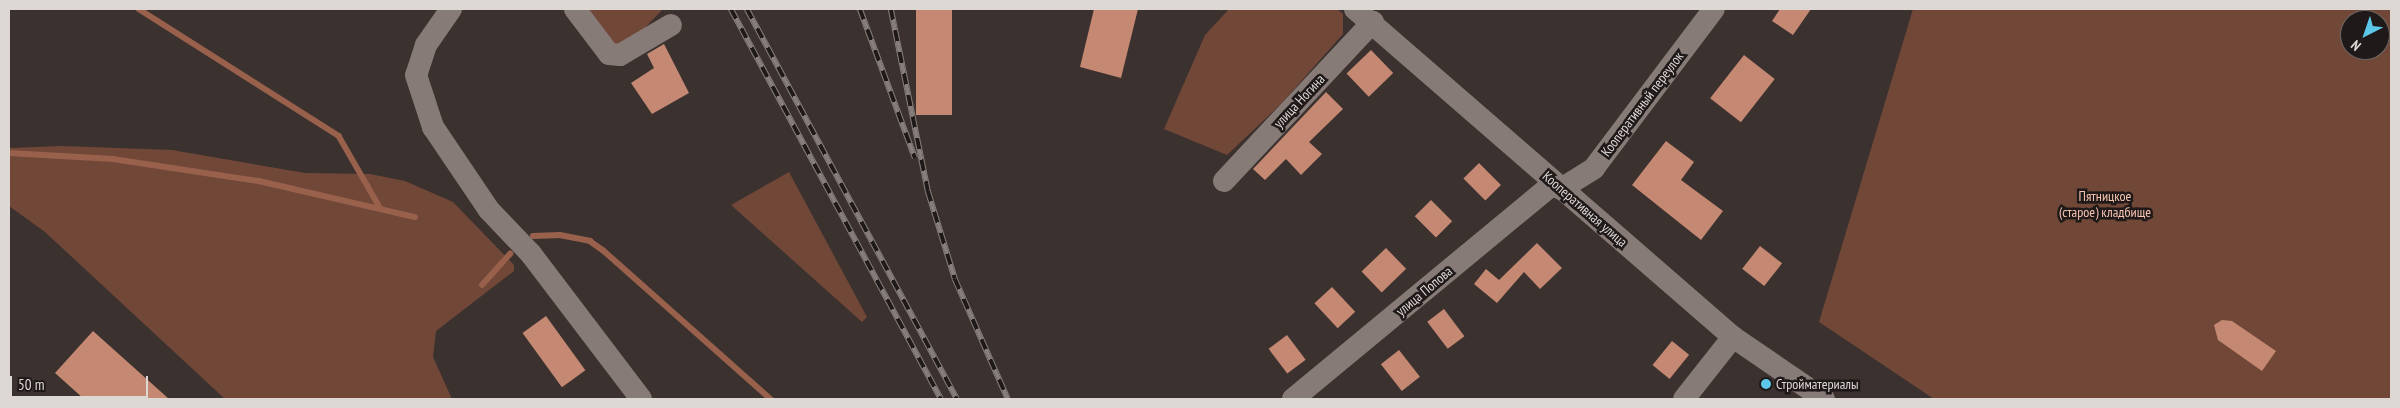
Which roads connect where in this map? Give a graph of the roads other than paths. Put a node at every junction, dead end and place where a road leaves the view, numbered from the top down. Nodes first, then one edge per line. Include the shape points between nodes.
1 (451, 9) edge
2 (575, 9) edge
3 (1355, 9) edge
4 (1714, 9) edge
5 (1373, 22) junction
6 (670, 25) dead end
7 (1224, 180) dead end
8 (1558, 186) junction
9 (1733, 337) junction
10 (641, 399) edge
11 (1293, 399) edge
12 (1684, 399) edge
13 (1824, 399) edge

1 - 10 street via 426,45 416,75 433,128 489,210 531,254
2 - 6 street via 609,54 620,55
3 - 5 street, Кооперативная улица
4 - 8 street, Кооперативный переулок via 1594,168
5 - 7 street, улица Ногина
5 - 8 street, Кооперативная улица
8 - 9 street, Кооперативная улица
8 - 11 street, улица Попова
9 - 12 street
9 - 13 street, Кооперативная улица

